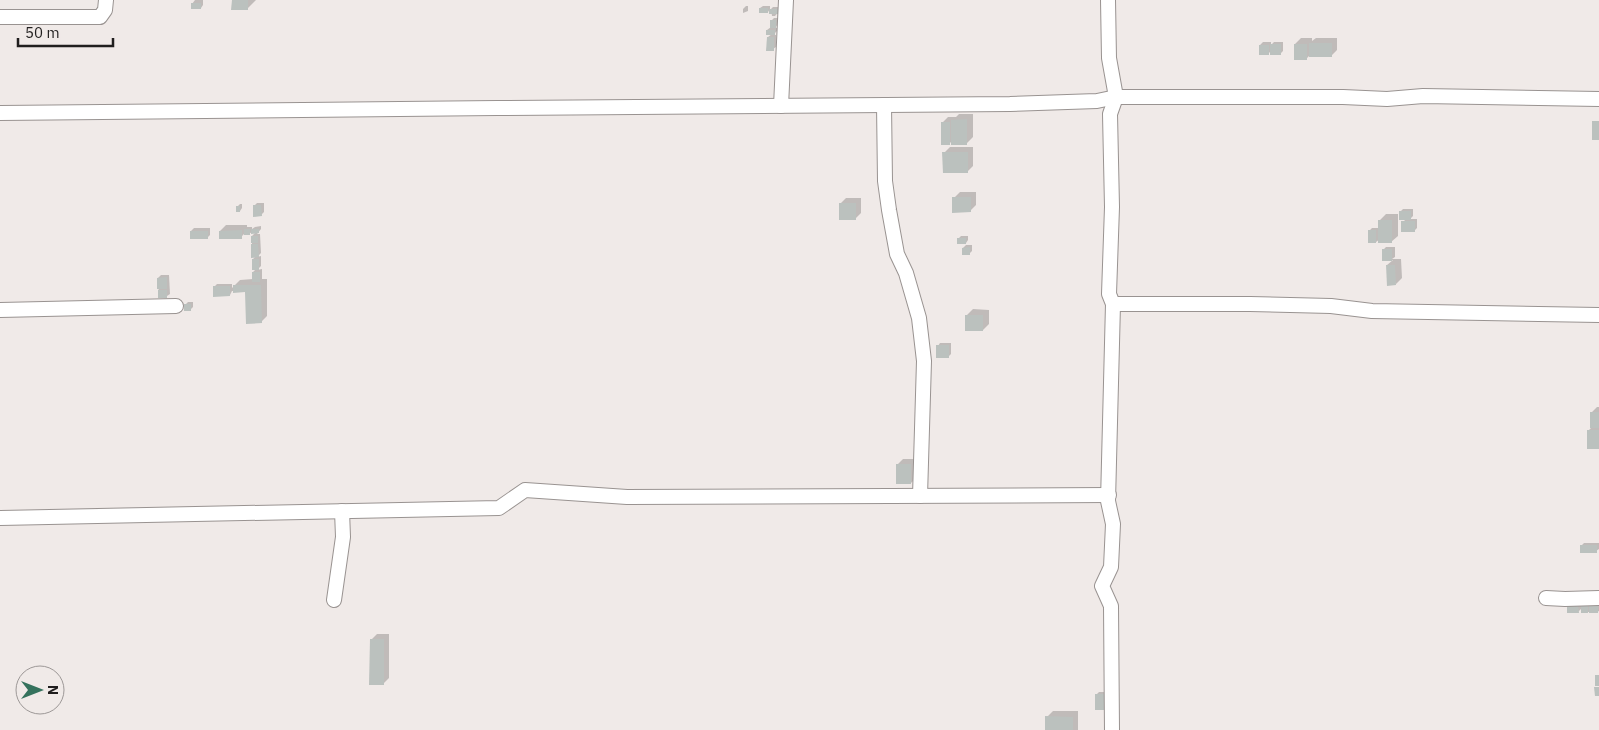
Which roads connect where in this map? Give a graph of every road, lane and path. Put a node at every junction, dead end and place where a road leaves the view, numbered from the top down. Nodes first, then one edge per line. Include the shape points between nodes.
1 (106, 0) edge
2 (786, 0) edge
3 (1108, 0) edge
4 (0, 17) edge
5 (1116, 97) junction
6 (1599, 99) edge
7 (884, 105) junction
8 (781, 106) junction
9 (0, 113) edge
10 (1113, 304) junction
11 (176, 306) dead end
12 (0, 310) edge
13 (1599, 315) edge
14 (1109, 495) junction
15 (920, 496) junction
16 (342, 511) junction
17 (0, 518) edge
18 (1546, 598) dead end
19 (1599, 598) edge
20 (334, 600) dead end
21 (1112, 730) edge

1 - 4 street via 105,10 100,16
2 - 8 street
3 - 5 street via 1109,58
5 - 6 street
5 - 7 street via 1097,101 1010,104
5 - 10 street via 1110,114 1112,207 1109,294
7 - 8 street
7 - 15 street via 885,181 889,210 897,254 919,318 924,361
8 - 9 street
10 - 13 street via 1259,304 1372,311
10 - 14 street
11 - 12 street
14 - 15 street
14 - 21 street via 1113,524 1111,567 1102,586 1111,606
15 - 16 street via 627,497 525,490 499,508
16 - 17 street
16 - 20 street via 343,537
18 - 19 street

